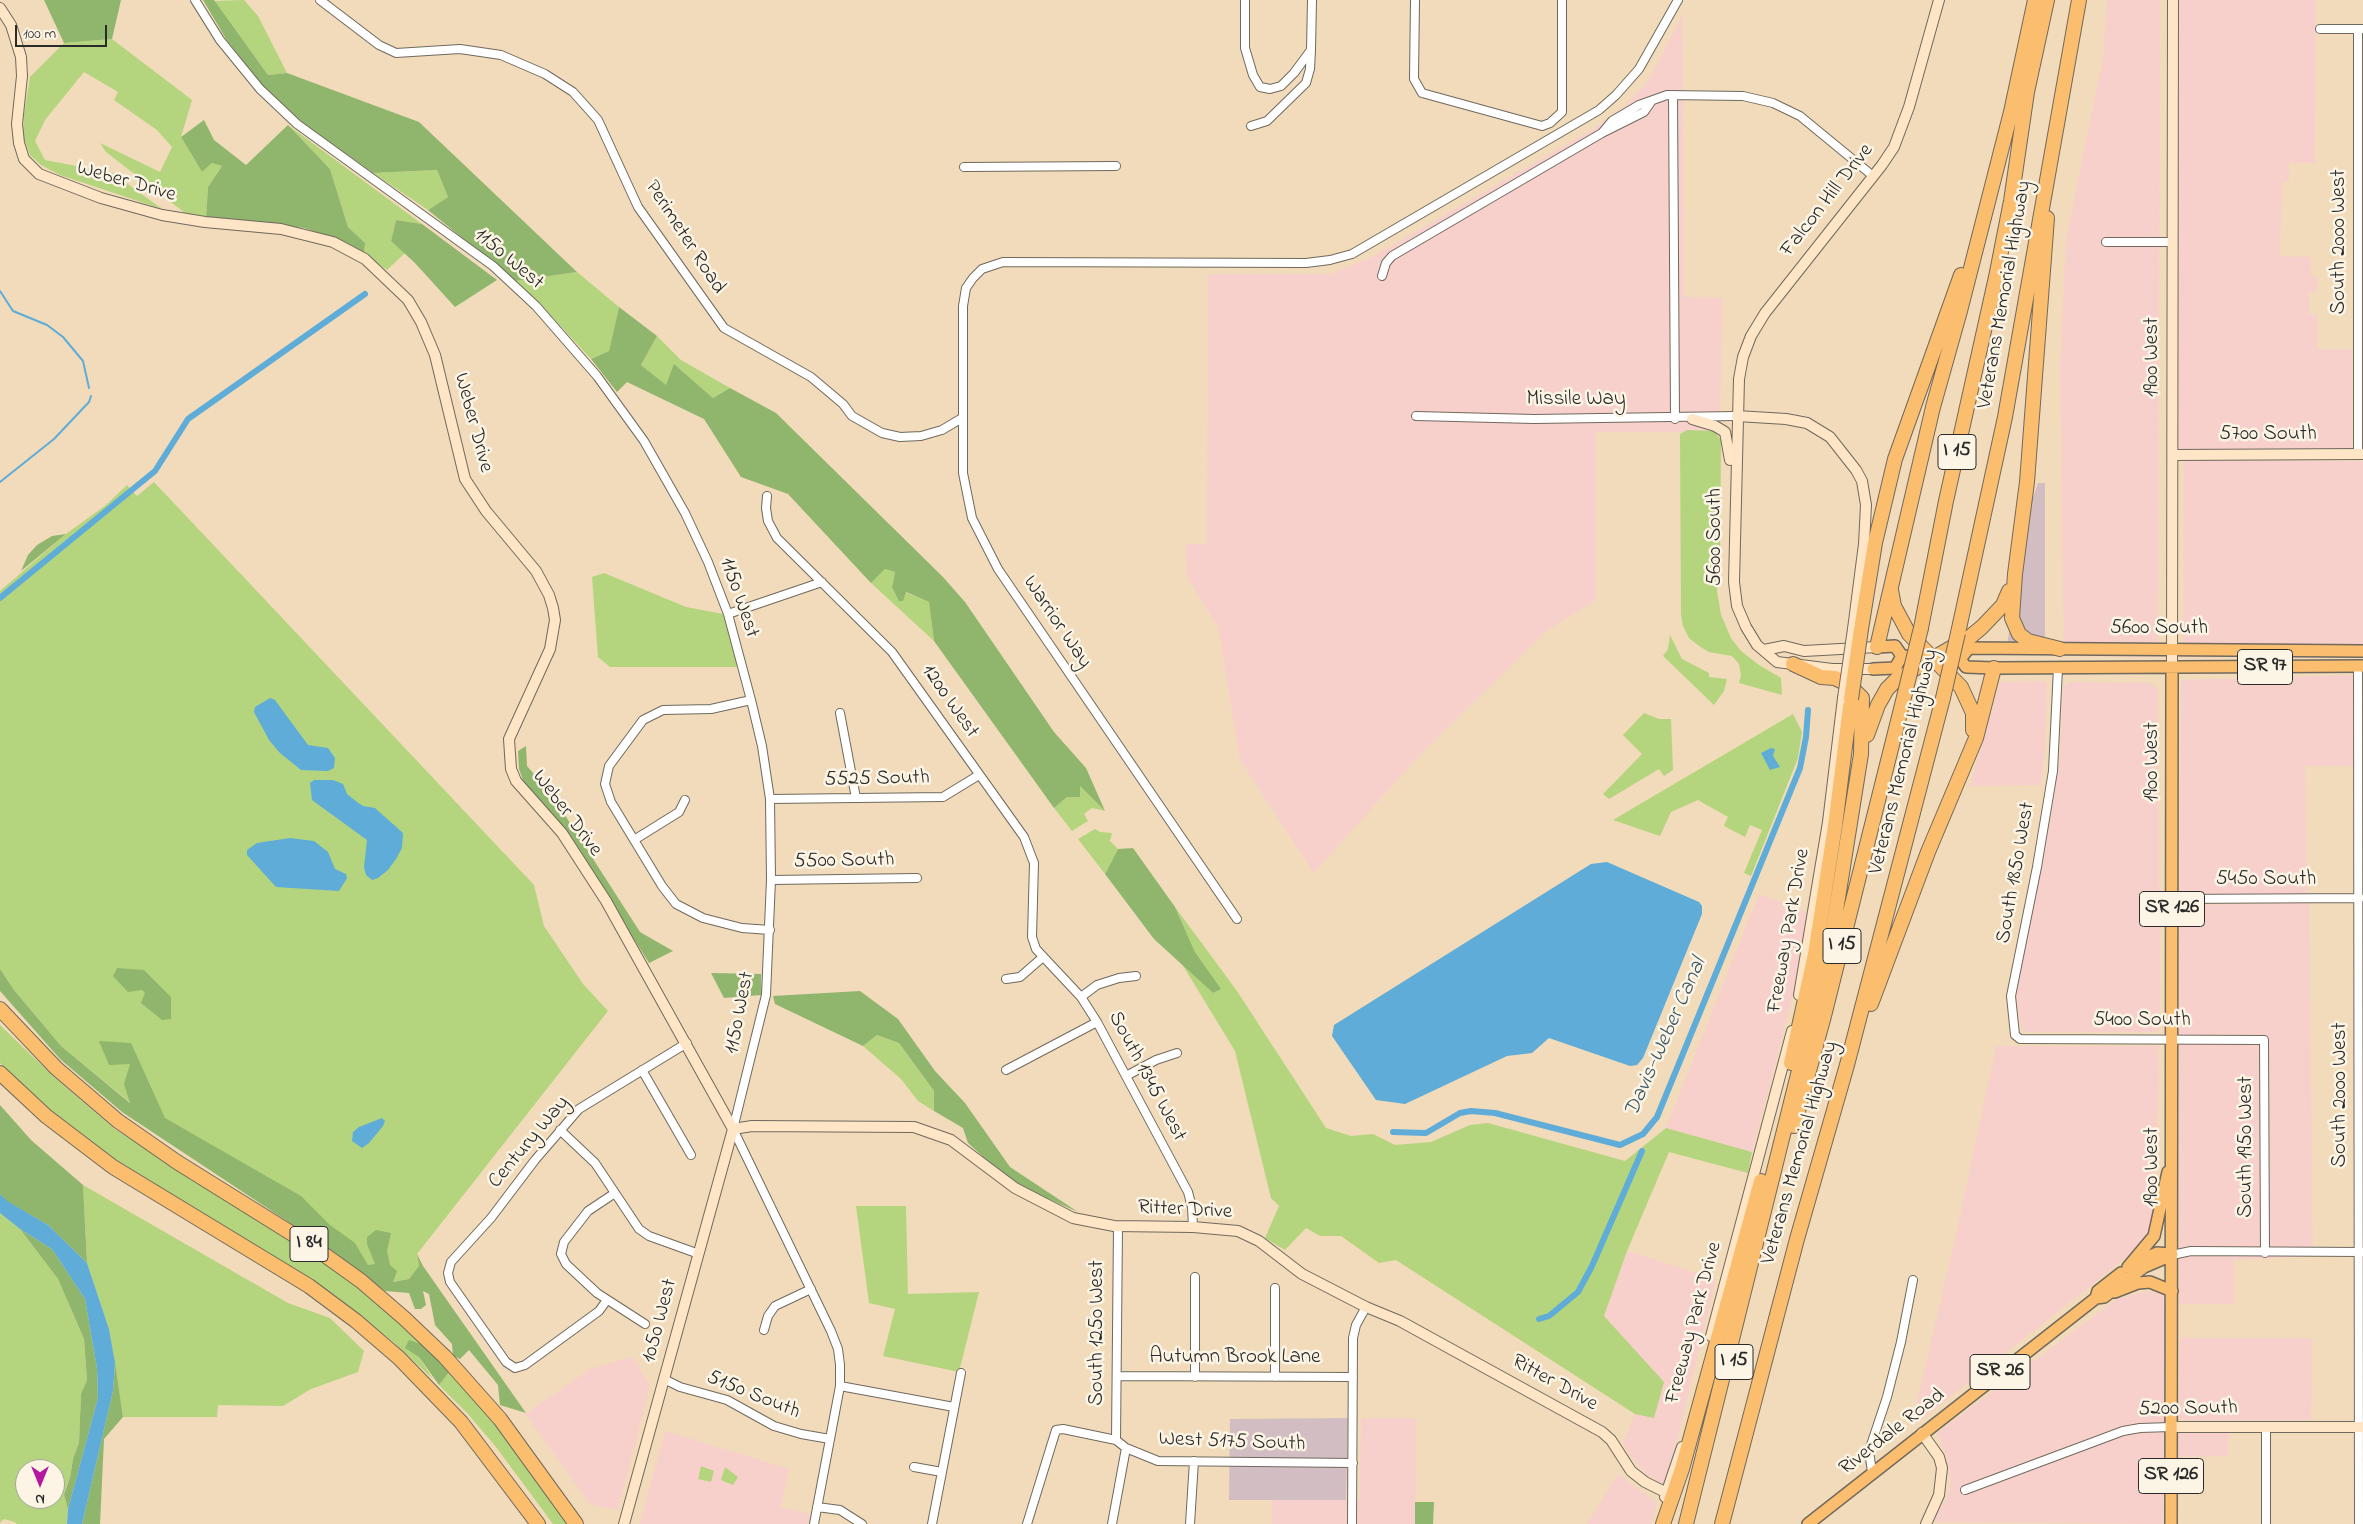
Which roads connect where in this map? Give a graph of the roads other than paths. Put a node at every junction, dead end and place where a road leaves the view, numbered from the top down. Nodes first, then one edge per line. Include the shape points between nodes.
1 (195, 0) edge
2 (320, 0) edge
3 (1245, 0) edge
4 (1312, 0) edge
5 (1415, 0) edge
6 (1562, 0) edge
7 (1678, 0) edge
8 (1939, 0) edge
9 (2035, 0) edge
10 (2047, 0) edge
11 (2079, 0) edge
12 (2173, 0) edge
13 (0, 8) edge
14 (2320, 29) dead end
15 (2361, 29) edge
16 (1311, 50) junction
17 (1673, 95) junction
18 (2361, 112) edge
19 (1251, 126) dead end
20 (2050, 165) junction
21 (1116, 166) dead end
22 (964, 167) dead end
23 (1873, 176) junction
24 (2361, 196) edge
25 (1980, 228) junction
26 (2106, 242) dead end
27 (2173, 242) junction
28 (1382, 276) dead end
29 (1416, 416) dead end
30 (1737, 416) junction
31 (962, 418) junction
32 (1675, 419) junction
33 (1692, 419) junction
34 (2361, 454) edge
35 (2173, 455) junction
36 (767, 496) dead end
37 (1734, 522) junction
38 (2015, 574) junction
39 (822, 582) junction
40 (1890, 587) junction
41 (728, 614) junction
42 (1857, 629) junction
43 (1877, 647) junction
44 (2060, 649) junction
45 (2172, 649) junction
46 (1764, 650) junction
47 (2363, 652) edge
48 (1902, 656) junction
49 (1934, 658) junction
50 (1960, 659) junction
51 (1793, 664) junction
52 (2361, 666) edge
53 (2172, 667) junction
54 (1994, 668) junction
55 (2058, 668) junction
56 (1872, 669) joint
57 (1847, 699) junction
58 (751, 700) junction
59 (840, 713) dead end
60 (1972, 746) junction
61 (1861, 754) junction
62 (980, 775) junction
63 (856, 798) junction
64 (770, 799) junction
65 (685, 800) dead end
66 (2361, 802) edge
67 (634, 840) junction
68 (917, 878) dead end
69 (771, 880) junction
70 (2360, 898) junction
71 (2172, 899) junction
72 (1236, 919) dead end
73 (770, 930) junction
74 (1043, 957) junction
75 (1136, 976) dead end
76 (1006, 978) dead end
77 (2362, 984) edge
78 (1081, 996) junction
79 (0, 1009) edge
80 (1097, 1022) junction
81 (2172, 1039) junction
82 (2020, 1040) joint
83 (2264, 1040) joint
84 (687, 1043) junction
85 (1177, 1053) dead end
86 (1847, 1065) junction
87 (642, 1070) junction
88 (1006, 1070) dead end
89 (0, 1073) edge
90 (1126, 1076) junction
91 (734, 1129) junction
92 (560, 1130) junction
93 (2172, 1151) junction
94 (691, 1155) dead end
95 (615, 1193) junction
96 (1118, 1226) junction
97 (1193, 1227) junction
98 (2361, 1252) edge
99 (2265, 1253) junction
100 (699, 1254) junction
101 (2172, 1255) junction
102 (2128, 1267) junction
103 (1195, 1277) dead end
104 (1913, 1280) dead end
105 (1276, 1288) dead end
106 (811, 1290) junction
107 (2172, 1291) junction
108 (2100, 1297) junction
109 (607, 1300) junction
110 (1366, 1307) junction
111 (646, 1324) dead end
112 (764, 1330) dead end
113 (961, 1373) dead end
114 (1118, 1376) junction
115 (1195, 1377) junction
116 (1276, 1377) junction
117 (1353, 1377) junction
118 (664, 1379) junction
119 (840, 1386) junction
120 (954, 1407) junction
121 (2172, 1427) junction
122 (2266, 1427) junction
123 (2361, 1427) edge
124 (1922, 1433) junction
125 (830, 1439) junction
126 (1116, 1440) junction
127 (1126, 1448) junction
128 (1194, 1461) junction
129 (1353, 1463) junction
130 (914, 1466) dead end
131 (942, 1472) junction
132 (1872, 1472) junction
133 (1965, 1490) dead end
134 (1666, 1493) junction
135 (818, 1507) junction
136 (538, 1524) edge
137 (576, 1524) edge
138 (624, 1524) edge
139 (814, 1524) edge
140 (862, 1524) edge
141 (932, 1524) edge
142 (1027, 1524) edge
143 (1112, 1524) edge
144 (1190, 1524) edge
145 (1352, 1524) edge
146 (1656, 1524) edge
147 (1663, 1524) edge
148 (1686, 1524) edge
149 (1693, 1524) edge
150 (1722, 1524) edge
151 (1808, 1524) edge
152 (1926, 1524) edge
153 (2171, 1524) edge
154 (2266, 1524) edge
155 (2359, 1524) edge

1 - 41 street, 1150 West via 220,40 260,88 296,124 493,266 536,306 597,376 644,441 685,513
2 - 31 street, Perimeter Road via 379,45 396,53 460,49 501,55 545,74 573,92 598,120 638,207 724,328 811,377 852,416 882,433 900,437 921,436 942,430
3 - 16 street via 1245,48 1260,87 1280,86
4 - 16 street
5 - 6 street via 1414,79 1422,92 1542,126 1562,112
7 - 31 street, Warrior Way via 1639,69 1604,106 1352,254 1306,263 997,263 987,267 966,288 963,306
8 - 23 street, Falcon Hill Drive via 1899,136
9 - 25 highway via 2011,112
10 - 149 highway, Veterans Memorial Highway / I 15, bridge via 2027,92 1996,277 1921,628
11 - 20 highway, Veterans Memorial Highway / I 15
12 - 27 street, 1900 West / SR 126
13 - 84 street, Weber Drive via 21,56 19,143 24,158 39,174 101,198 162,215 281,229 333,242 365,260 408,300 422,322 435,355 465,479 486,511 536,571 553,608 555,620 550,649 509,739 511,769 516,781 562,833 586,869
14 - 15 street
15 - 18 street, South 2000 West
16 - 19 street via 1306,82 1267,120
17 - 23 street via 1743,96 1782,107 1808,121
17 - 28 street via 1642,104 1616,118 1602,133 1392,256
17 - 32 street
18 - 24 street, South 2000 West
20 - 38 highway via 2027,482
20 - 86 highway, Veterans Memorial Highway / I 15, bridge via 1981,535 1943,698
21 - 22 street
23 - 30 street, Falcon Hill Drive via 1782,290 1751,336 1743,357
24 - 34 street, South 2000 West
25 - 40 highway
25 - 42 highway via 1895,459
26 - 27 street
27 - 35 street, 1900 West / SR 126
29 - 32 street, Missile Way
30 - 33 street, Missile Way
30 - 37 street, 5600 South
30 - 42 street via 1786,418 1807,423 1830,437 1856,470 1862,481 1866,505
31 - 72 street, Warrior Way via 963,473 972,518 982,540 998,569
32 - 33 street, Missile Way
33 - 37 street via 1725,432 1730,450 1729,495
34 - 35 street, 5700 South
35 - 45 street, 1900 West / SR 126
36 - 39 street, 1200 West via 768,521 777,538
37 - 46 street, 5600 South via 1737,606 1753,639
38 - 44 highway via 2012,607 2015,628 2028,640
38 - 49 highway via 2003,605 1982,627
39 - 41 street
39 - 62 street, 1200 West via 892,652
40 - 43 highway
40 - 49 highway via 1894,606 1909,634
41 - 58 street, 1150 West
42 - 57 highway, bridge
43 - 46 street, 5600 South / SR 97 via 1804,651 1784,646
43 - 48 main road, 5600 South / SR 97 via 1895,646
44 - 45 main road, 5600 South / SR 97
44 - 50 main road, 5600 South / SR 97 via 1969,648
45 - 47 main road, 5600 South / SR 97
45 - 53 street, 1900 West / SR 126
46 - 51 street, 5600 South via 1777,662
48 - 49 main road, 5600 South / SR 97
48 - 56 main road, 5600 South via 1895,668
49 - 50 main road, 5600 South / SR 97
49 - 60 highway via 1967,697 1973,713
49 - 61 highway via 1897,679 1887,689 1870,724
50 - 54 main road, 5600 South / SR 97 via 1966,667
51 - 56 street, 5600 South via 1832,669
51 - 61 highway via 1821,677 1842,682 1862,698
52 - 53 main road, 5600 South / SR 97
52 - 66 street, South 2000 West
53 - 55 main road, 5600 South / SR 97
53 - 71 main road, 1900 West / SR 126
54 - 55 main road, 5600 South / SR 97
54 - 60 highway
55 - 82 street, South 1850 West via 2053,771 2011,996 2015,1035
57 - 134 street, Freeway Park Drive via 1794,1023 1691,1413
57 - 147 highway via 1835,826 1815,954 1784,1093 1682,1469
58 - 64 street, 1150 West
58 - 67 street via 711,709 663,710 643,720 609,766 605,784 611,802
59 - 63 street
60 - 86 highway
61 - 148 highway via 1831,942
62 - 63 street, 5525 South via 943,797
62 - 74 street, 1200 West via 1030,848 1034,863 1032,937
63 - 64 street, 5525 South
64 - 69 street, 1150 West
65 - 67 street via 679,812
66 - 70 street, South 2000 West
67 - 73 street via 676,904 704,918 742,928
68 - 69 street, 5500 South
69 - 73 street, 1150 West
70 - 71 street, 5450 South
70 - 77 street, South 2000 West
71 - 81 main road, 1900 West / SR 126
73 - 91 street, 1150 West via 766,995
74 - 76 street via 1020,977
74 - 78 street, South 1345 West
75 - 78 street via 1097,985
77 - 98 street, South 2000 West
78 - 80 street, South 1345 West
79 - 137 highway, I 84 via 56,1068 118,1121 315,1248 404,1318 445,1357 500,1419
80 - 88 street
80 - 90 street, South 1345 West
81 - 82 street, 5400 South
81 - 83 street, 5400 South
81 - 93 main road, 1900 West / SR 126
83 - 99 street, South 1950 West
84 - 87 street, Century Way
84 - 91 street, Weber Drive
85 - 90 street
86 - 150 highway, Veterans Memorial Highway / I 15
87 - 92 street, Century Way via 585,1104
87 - 94 street
89 - 136 highway, I 84 via 46,1116 113,1166 309,1286 356,1321 399,1358 461,1422
90 - 97 street, South 1345 West via 1188,1192
91 - 96 street, Ritter Drive via 752,1126 914,1127 951,1140 1015,1188 1073,1218
91 - 100 street, 1050 West
91 - 106 street
92 - 95 street via 596,1163
92 - 109 street, Century Way via 491,1218 451,1262 450,1282 506,1362 516,1368 525,1365 598,1311
93 - 101 main road, 1900 West / SR 126
93 - 102 main road via 2154,1236
95 - 100 street via 639,1229 649,1236
95 - 109 street via 588,1211 564,1242 561,1254 566,1264
96 - 97 street, Ritter Drive
96 - 114 street, South 1250 West
97 - 110 street, Ritter Drive via 1238,1231 1252,1237 1302,1274
98 - 99 street
98 - 123 street, South 2000 West
99 - 101 street via 2191,1251
100 - 118 street, 1050 West
101 - 102 main road, Riverdale Road / SR 26 via 2157,1253
101 - 107 main road, 1900 West / SR 126
101 - 108 main road, Riverdale Road / SR 26 via 2144,1267
102 - 108 main road, Riverdale Road / SR 26 via 2098,1291
103 - 115 street
104 - 132 street via 1892,1379 1869,1451
105 - 116 street
106 - 112 street via 776,1306 768,1316
106 - 119 street via 838,1349
107 - 108 main road via 2150,1282 2138,1283
107 - 121 main road, 1900 West / SR 126
108 - 124 main road, Riverdale Road / SR 26
109 - 111 street
110 - 117 street via 1353,1338
110 - 134 street, Ritter Drive via 1400,1321 1602,1432 1631,1471
113 - 120 street
114 - 115 street, Autumn Brook Lane
114 - 126 street, South 1250 West
115 - 116 street, Autumn Brook Lane
116 - 117 street, Autumn Brook Lane
117 - 129 street
118 - 125 street, 5150 South via 726,1400 774,1426
118 - 138 street, 1050 West
119 - 120 street
119 - 125 street
120 - 131 street
121 - 122 street, 5200 South
121 - 133 street, 5200 South via 2123,1430
121 - 153 main road, 1900 West / SR 126
122 - 123 street, 5200 South
122 - 154 street
123 - 155 street, South 2000 West
124 - 132 main road, Riverdale Road / SR 26
124 - 152 street via 1939,1457 1942,1468 1939,1495
125 - 135 street
126 - 127 street, West 5175 South
126 - 142 street, West 5175 South via 1056,1430
127 - 128 street, West 5175 South via 1158,1461
127 - 143 street
128 - 129 street, West 5175 South
128 - 144 street
129 - 145 street
130 - 131 street
131 - 141 street
132 - 151 main road, Riverdale Road / SR 26
134 - 146 street, Freeway Park Drive
135 - 139 street
135 - 140 street via 840,1510

